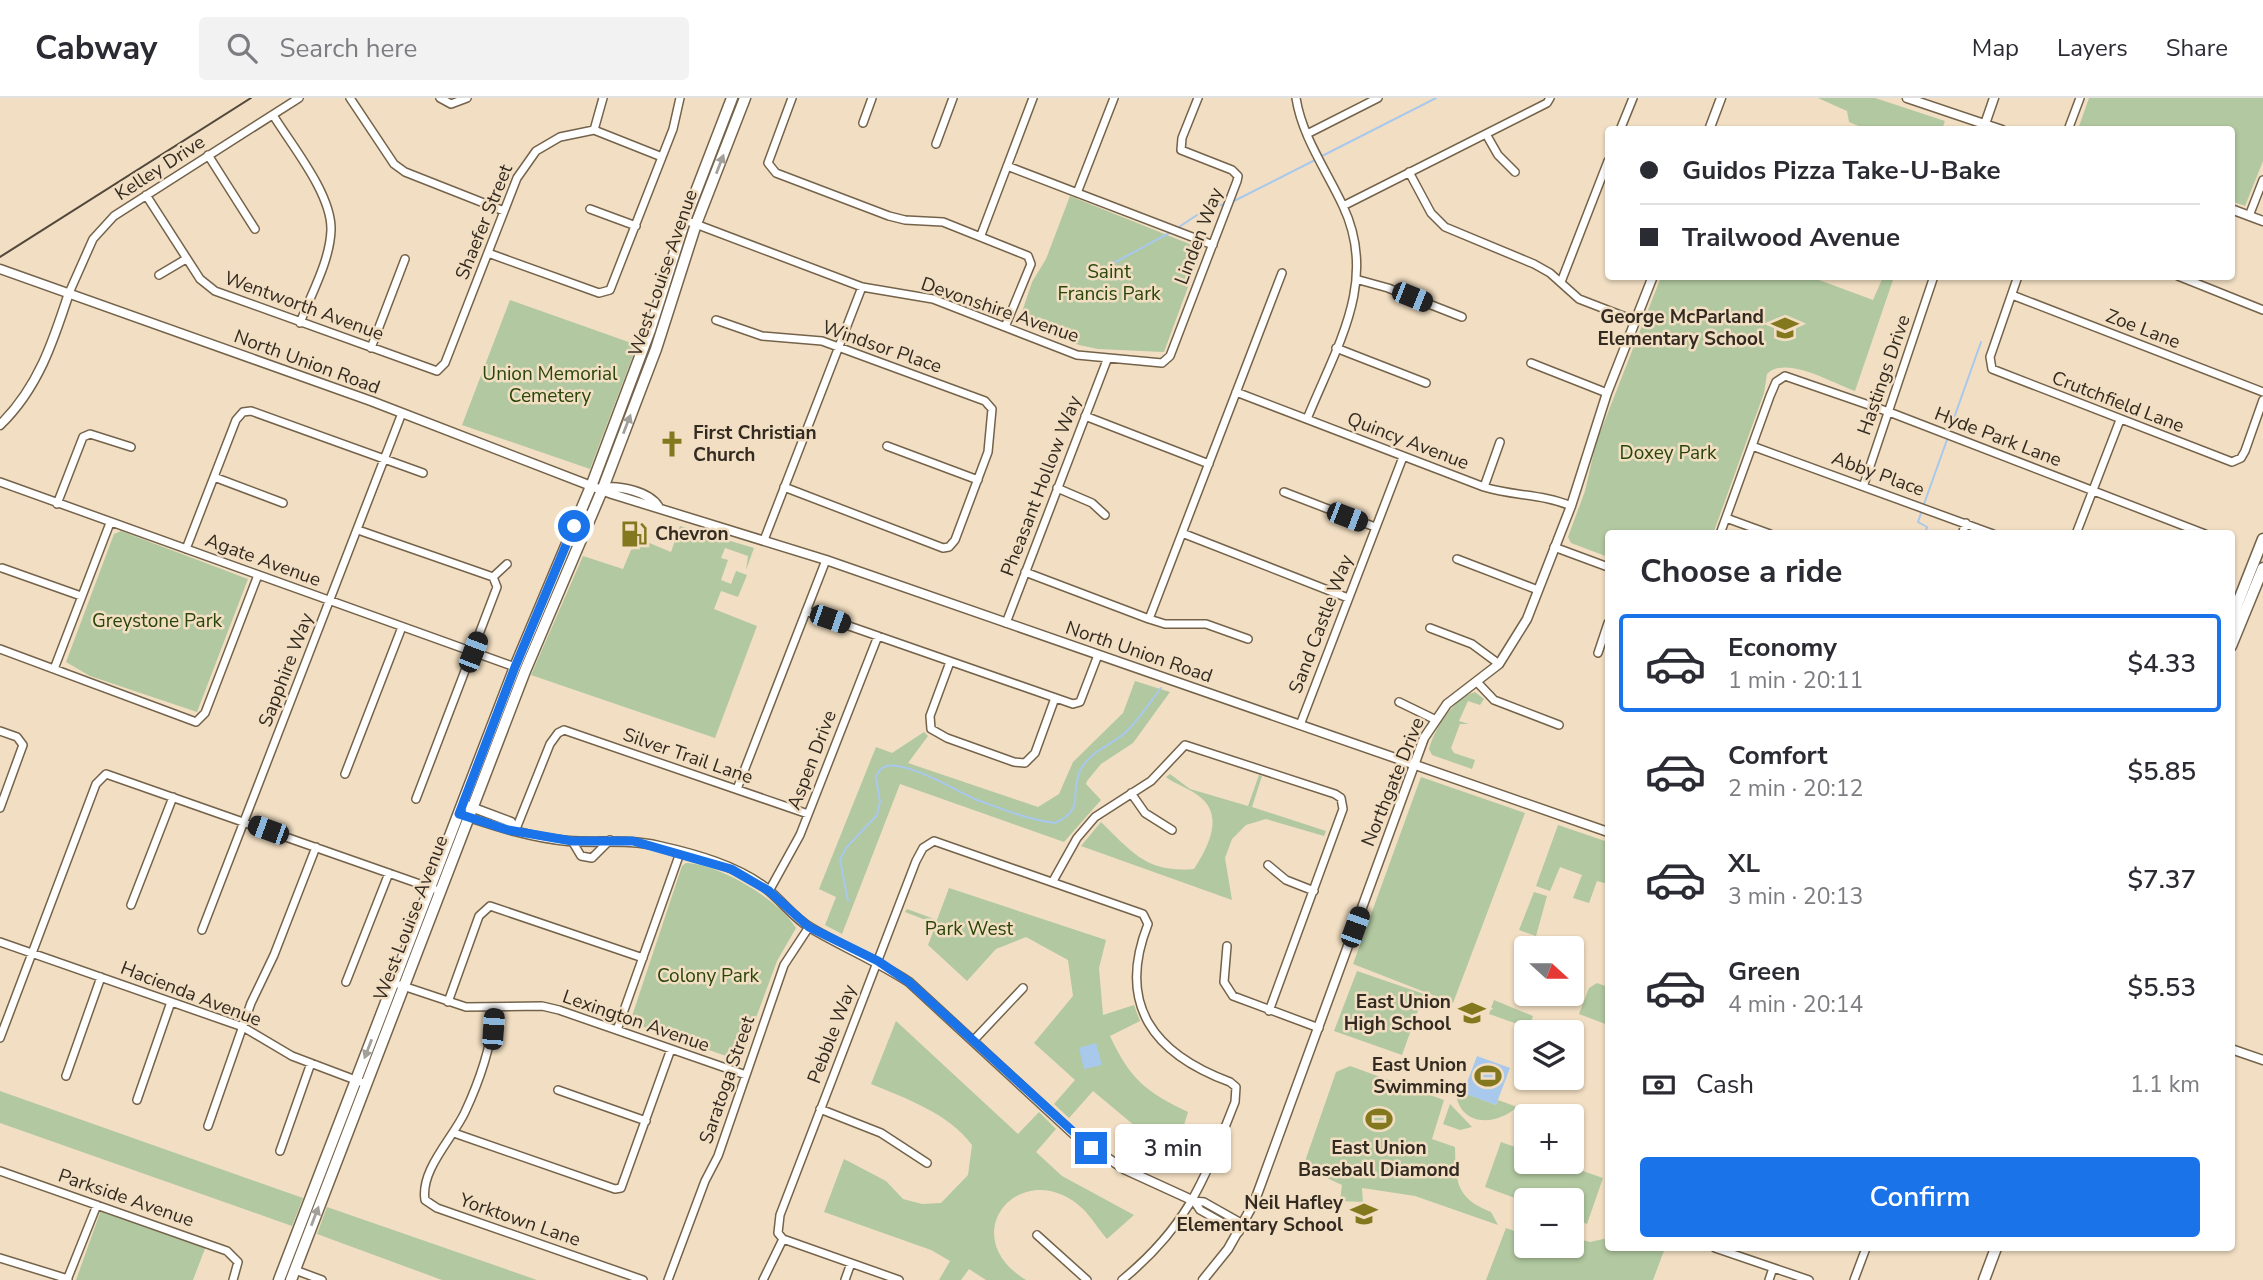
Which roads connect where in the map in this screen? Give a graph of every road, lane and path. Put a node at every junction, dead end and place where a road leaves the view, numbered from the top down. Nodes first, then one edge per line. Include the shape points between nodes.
1 (299, 98) edge
2 (350, 98) edge
3 (440, 98) edge
4 (467, 98) edge
5 (603, 98) edge
6 (680, 98) edge
7 (732, 98) edge
8 (745, 98) edge
9 (792, 98) edge
10 (872, 98) edge
11 (953, 98) edge
12 (1033, 98) edge
13 (1114, 98) edge
14 (1198, 98) edge
15 (1296, 98) edge
16 (1378, 98) edge
17 (1550, 98) edge
18 (1633, 98) edge
19 (1721, 98) edge
20 (1994, 98) edge
21 (2080, 98) edge
22 (1911, 99) edge
23 (273, 115) junction
24 (863, 122) dead end
25 (1622, 126) edge
26 (1710, 126) edge
27 (1981, 126) edge
28 (1984, 126) edge
29 (2070, 126) edge
30 (594, 130) junction
31 (1307, 134) junction
32 (1486, 134) junction
33 (936, 144) dead end
34 (208, 155) junction
35 (662, 157) junction
36 (1007, 166) junction
37 (1605, 169) edge
38 (1409, 172) junction
39 (1515, 172) dead end
40 (2263, 180) edge
41 (1077, 193) junction
42 (146, 195) junction
43 (1343, 206) junction
44 (590, 209) dead end
45 (504, 211) junction
46 (2235, 211) edge
47 (2249, 216) junction
48 (685, 220) junction
49 (2263, 222) edge
50 (696, 224) junction
51 (636, 226) junction
52 (255, 229) dead end
53 (981, 235) junction
54 (1213, 245) junction
55 (488, 253) junction
56 (186, 259) junction
57 (405, 259) dead end
58 (0, 269) edge
59 (1282, 273) dead end
60 (159, 275) dead end
61 (1651, 280) edge
62 (1933, 280) edge
63 (2017, 280) edge
64 (2188, 280) edge
65 (1359, 281) junction
66 (1561, 282) junction
67 (862, 287) junction
68 (69, 293) junction
69 (2012, 295) junction
70 (2263, 310) edge
71 (1462, 317) dead end
72 (716, 320) dead end
73 (1636, 321) junction
74 (300, 323) junction
75 (1005, 327) junction
76 (838, 346) junction
77 (371, 348) junction
78 (1336, 348) junction
79 (448, 356) joint
80 (1107, 360) junction
81 (1531, 363) dead end
82 (1426, 383) dead end
83 (1236, 392) junction
84 (2263, 392) edge
85 (1608, 393) junction
86 (2263, 400) edge
87 (1889, 412) junction
88 (402, 413) junction
89 (1085, 416) junction
90 (1307, 419) junction
91 (2120, 420) junction
92 (0, 425) edge
93 (1500, 442) dead end
94 (887, 446) dead end
95 (1752, 446) junction
96 (131, 447) dead end
97 (1403, 457) junction
98 (385, 459) junction
99 (1209, 464) junction
100 (423, 473) dead end
101 (214, 477) junction
102 (978, 480) junction
103 (0, 482) edge
104 (592, 484) junction
105 (1864, 484) junction
106 (784, 487) junction
107 (1484, 487) junction
108 (603, 488) junction
109 (1057, 488) junction
110 (2093, 491) junction
111 (1284, 492) dead end
112 (57, 503) junction
113 (283, 503) dead end
114 (1572, 506) junction
115 (1105, 515) dead end
116 (1726, 518) junction
117 (110, 523) junction
118 (1966, 523) junction
119 (1375, 527) junction
120 (358, 530) junction
121 (1722, 530) edge
122 (1759, 530) edge
123 (1963, 530) edge
124 (1983, 530) edge
125 (2078, 530) edge
126 (2195, 530) edge
127 (1182, 533) junction
128 (764, 540) junction
129 (2262, 545) edge
130 (1555, 547) junction
131 (186, 550) junction
132 (1457, 559) dead end
133 (826, 560) junction
134 (506, 564) dead end
135 (1605, 566) edge
136 (2, 568) dead end
137 (2263, 568) edge
138 (1025, 572) junction
139 (258, 575) junction
140 (493, 577) junction
141 (1538, 590) junction
142 (81, 596) junction
143 (1348, 598) junction
144 (330, 600) junction
145 (2235, 610) edge
146 (806, 611) junction
147 (1149, 619) junction
148 (1006, 623) junction
149 (402, 627) junction
150 (1430, 628) dead end
151 (1605, 632) edge
152 (878, 636) junction
153 (2235, 636) edge
154 (1248, 639) dead end
155 (0, 649) edge
156 (473, 652) junction
157 (1598, 653) dead end
158 (1098, 655) junction
159 (950, 662) junction
160 (1499, 664) junction
161 (515, 667) junction
162 (54, 669) junction
163 (1477, 682) junction
164 (1055, 698) junction
165 (1399, 702) dead end
166 (1434, 719) junction
167 (1300, 725) junction
168 (1559, 725) dead end
169 (0, 732) edge
170 (1413, 765) junction
171 (345, 774) dead end
172 (737, 789) junction
173 (1131, 793) junction
174 (173, 797) junction
175 (416, 799) dead end
176 (0, 808) edge
177 (466, 810) junction
178 (808, 814) junction
179 (244, 821) junction
180 (516, 829) junction
181 (1172, 830) dead end
182 (1605, 831) edge
183 (610, 840) junction
184 (572, 841) junction
185 (316, 847) junction
186 (680, 853) junction
187 (1268, 865) dead end
188 (388, 873) junction
189 (1053, 881) junction
190 (436, 890) junction
191 (769, 891) junction
192 (1314, 891) junction
193 (131, 905) dead end
194 (809, 927) junction
195 (202, 930) dead end
196 (0, 942) edge
197 (1227, 946) dead end
198 (30, 953) junction
199 (643, 958) junction
200 (878, 961) junction
201 (101, 977) junction
202 (346, 982) dead end
203 (398, 985) junction
204 (1023, 988) dead end
205 (171, 1002) junction
206 (448, 1002) junction
207 (495, 1008) junction
208 (1269, 1011) junction
209 (243, 1027) junction
210 (1319, 1028) junction
211 (617, 1030) junction
212 (0, 1038) edge
213 (973, 1041) junction
214 (671, 1049) junction
215 (2235, 1050) edge
216 (2263, 1060) edge
217 (312, 1063) junction
218 (746, 1075) junction
219 (66, 1076) dead end
220 (361, 1082) junction
221 (558, 1090) dead end
222 (137, 1100) dead end
223 (820, 1109) junction
224 (646, 1121) junction
225 (208, 1126) dead end
226 (454, 1133) junction
227 (280, 1151) dead end
228 (927, 1163) dead end
229 (0, 1171) edge
230 (1194, 1202) junction
231 (97, 1205) junction
232 (1241, 1228) junction
233 (1037, 1235) dead end
234 (783, 1238) junction
235 (1724, 1251) edge
236 (1865, 1251) edge
237 (1995, 1251) edge
238 (0, 1258) edge
239 (851, 1263) junction
240 (1773, 1268) junction
241 (293, 1275) edge
242 (68, 1280) edge
243 (233, 1280) edge
244 (279, 1280) edge
245 (321, 1280) edge
246 (643, 1280) edge
247 (668, 1280) edge
248 (764, 1280) edge
249 (845, 1280) edge
250 (899, 1280) edge
251 (1087, 1280) edge
252 (1122, 1280) edge
253 (1203, 1280) edge
254 (1769, 1280) edge
255 (1809, 1280) edge
256 (1854, 1280) edge
257 (1983, 1280) edge

1 - 23 street, Kelley Drive
2 - 45 street via 394,164
3 - 4 street via 451,104
5 - 30 street
6 - 35 street
7 - 48 main road, West Louise Avenue
50 -> 8 main road, West Louise Avenue
9 - 53 street via 768,163 776,173 888,216 943,222
10 - 24 street
11 - 33 street
12 - 36 street
13 - 41 street
14 - 54 street, Linden Way via 1181,150 1238,176
15 - 31 street
16 - 31 street
17 - 32 street
18 - 25 street
19 - 26 street
20 - 28 street
21 - 29 street
22 - 27 street
23 - 34 street, Kelley Drive
23 - 74 street via 324,197 330,221 328,247
30 - 35 street
30 - 45 street, Shaefer Street via 560,137 536,151 517,178
31 - 43 street
32 - 38 street
32 - 39 street
34 - 42 street, Kelley Drive
34 - 52 street
35 - 51 street
36 - 41 street
36 - 53 street
37 - 66 street
38 - 43 street
38 - 66 street via 1431,213 1446,227 1534,264
40 - 47 street
41 - 54 street
42 - 56 street, Wentworth Avenue
42 - 68 street, Kelley Drive via 114,216 93,239
43 - 65 street via 1355,235
44 - 51 street
45 - 55 street, Shaefer Street
46 - 47 street
47 - 49 street
48 - 50 street, Devonshire Avenue
48 - 104 main road, West Louise Avenue via 650,330
50 - 67 street, Devonshire Avenue
108 -> 50 main road, West Louise Avenue via 656,349
51 - 55 street via 608,292 599,293
53 - 75 street via 1026,254 1031,264
54 - 80 street, Linden Way via 1168,359 1158,364
55 - 79 street, Shaefer Street
56 - 60 street
56 - 74 street, Wentworth Avenue via 215,291
57 - 77 street
58 - 68 street, North Union Road
59 - 83 street
61 - 73 street, Northgate Drive
62 - 87 street, Hastings Drive
63 - 69 street
64 - 70 street
65 - 71 street
65 - 78 street
66 - 73 street via 1579,299
67 - 75 street, Devonshire Avenue via 933,299
67 - 76 street
68 - 88 street, North Union Road
68 - 92 street via 41,370
69 - 84 street, Zoe Lane
69 - 91 street, Crutchfield Lane via 1990,367
72 - 76 street, Windsor Place via 762,336 804,337
73 - 85 street, Northgate Drive
74 - 77 street, Wentworth Avenue
75 - 80 street, Devonshire Avenue via 1077,355
76 - 102 street, Windsor Place via 985,401 992,409 988,452
76 - 106 street
77 - 79 street, Wentworth Avenue via 437,371
78 - 82 street
78 - 90 street
80 - 89 street, Pheasant Hollow Way
81 - 85 street
83 - 90 street, Quincy Avenue
83 - 99 street
85 - 114 street, Northgate Drive
86 - 91 street, Crutchfield Lane via 2237,461 2224,461
87 - 95 street, Hyde Park Lane via 1789,376 1779,379
87 - 105 street, Hastings Drive
87 - 110 street, Hyde Park Lane
88 - 98 street, Sapphire Way
88 - 104 street, North Union Road
89 - 99 street
89 - 109 street, Pheasant Hollow Way
90 - 97 street, Quincy Avenue
91 - 110 street
93 - 107 street
94 - 102 street
95 - 105 street, Abby Place
95 - 116 street
96 - 112 street via 90,434 83,438
97 - 107 street, Quincy Avenue
97 - 119 street, Sand Castle Way
98 - 100 street
98 - 101 street via 251,411 236,419
98 - 120 street, Sapphire Way
99 - 127 street
101 - 113 street
101 - 131 street
102 - 106 street via 952,546 943,548
103 - 112 street, Agate Avenue
104 - 108 street, North Union Road
104 - 161 main road, West Louise Avenue
105 - 118 street, Abby Place
106 - 128 street
107 - 114 street, Quincy Avenue
108 - 128 street, North Union Road
108 - 177 main road, West Louise Avenue
109 - 115 street via 1091,503
109 - 138 street, Pheasant Hollow Way
110 - 125 street
110 - 126 street, Hyde Park Lane
111 - 119 street
112 - 117 street, Agate Avenue
114 - 130 street, Northgate Drive
116 - 121 street
116 - 122 street
117 - 131 street, Agate Avenue
117 - 142 street
118 - 123 street
118 - 124 street, Abby Place
119 - 143 street, Sand Castle Way
120 - 140 street
120 - 144 street, Sapphire Way
127 - 143 street
127 - 147 street
128 - 133 street, North Union Road
129 - 145 main road
130 - 135 street
130 - 141 street, Northgate Drive
131 - 139 street, Agate Avenue
132 - 141 street
133 - 146 street
133 - 148 street, North Union Road
134 - 140 street
136 - 142 street
137 - 153 main road
138 - 147 street
138 - 148 street, Pheasant Hollow Way
139 - 144 street, Agate Avenue
139 - 162 street via 198,721
140 - 156 street via 497,587
141 - 160 street, Northgate Drive via 1518,637
142 - 162 street
143 - 167 street, Sand Castle Way
144 - 149 street, Agate Avenue
144 - 179 street, Sapphire Way
146 - 152 street
146 - 172 street
147 - 154 street via 1165,624 1206,624
148 - 158 street, North Union Road
149 - 156 street, Agate Avenue
149 - 171 street
150 - 160 street via 1472,645
151 - 157 street
152 - 159 street
152 - 178 street, Aspen Drive
155 - 162 street
156 - 161 street, Agate Avenue
156 - 175 street
158 - 164 street via 1077,704
158 - 167 street, North Union Road
159 - 164 street
159 - 164 street via 930,716 930,729 1014,762 1025,763 1035,753
160 - 163 street, Northgate Drive
161 - 177 main road, West Louise Avenue
163 - 166 street, Northgate Drive
163 - 168 street via 1494,700
165 - 166 street
166 - 170 street, Northgate Drive
167 - 170 street, North Union Road
169 - 176 street via 21,740 20,756
170 - 182 street, North Union Road
170 - 210 street, Northgate Drive
172 - 178 street, Silver Trail Lane
172 - 180 street, Silver Trail Lane via 569,731 558,733 550,744
173 - 181 street via 1145,813
173 - 189 street via 1103,811 1077,838
173 - 192 street via 1160,773 1185,745 1335,794 1343,803
174 - 179 street
174 - 193 street
174 - 198 street via 116,775 106,774 99,780
177 - 180 street via 508,830
177 - 190 main road, West Louise Avenue
178 - 191 street, Aspen Drive via 791,856
179 - 185 street
179 - 195 street, Sapphire Way
180 - 184 street
183 - 184 street
183 - 184 street via 592,858 581,856
183 - 186 street
185 - 188 street
185 - 209 street
186 - 191 street via 743,874
186 - 199 street
187 - 192 street via 1286,880
188 - 190 street
188 - 202 street
189 - 200 street, Pebble Way via 946,844 927,843
189 - 230 street via 1148,919 1136,975 1149,1023 1181,1060 1234,1084 1235,1102
190 - 203 main road, West Louise Avenue
191 - 194 street
192 - 208 street
194 - 200 street
194 - 218 street, Saratoga Street via 784,965
196 - 198 street, Hacienda Avenue
197 - 208 street via 1223,975 1228,992
198 - 201 street, Hacienda Avenue
198 - 212 street
199 - 206 street via 490,906 479,916
199 - 211 street
200 - 213 street via 909,982
200 - 223 street, Pebble Way
201 - 205 street, Hacienda Avenue
201 - 219 street
203 - 206 street, Lexington Avenue
203 - 220 main road, West Louise Avenue
204 - 213 street
205 - 209 street, Hacienda Avenue
205 - 222 street
206 - 207 street, Lexington Avenue
207 - 211 street, Lexington Avenue via 542,1006
207 - 226 street via 490,1042
208 - 210 street
209 - 217 street, Hacienda Avenue via 277,1049
209 - 225 street
210 - 232 street, Northgate Drive
211 - 214 street, Lexington Avenue
213 - 230 street via 1104,1157
214 - 218 street, Lexington Avenue
214 - 224 street
215 - 216 street
217 - 220 street, Hacienda Avenue
217 - 227 street
218 - 247 street, Saratoga Street
241 -> 220 main road, West Louise Avenue
220 - 244 main road, West Louise Avenue
221 - 224 street
223 - 228 street via 881,1133
223 - 234 street, Pebble Way via 780,1215 778,1233
224 - 226 street via 621,1188 615,1189
226 - 246 street, Yorktown Lane via 435,1163 425,1189 427,1203
229 - 231 street, Parkside Avenue
230 - 232 street via 1204,1202
230 - 252 street via 1158,1249
231 - 242 street
231 - 243 street, Parkside Avenue via 227,1251 237,1260
232 - 253 street, Northgate Drive
233 - 251 street
234 - 239 street
234 - 248 street
235 - 240 street
236 - 256 street
237 - 257 main road
238 - 242 street
239 - 249 street
239 - 250 street
240 - 254 street
240 - 255 street
241 - 245 street

